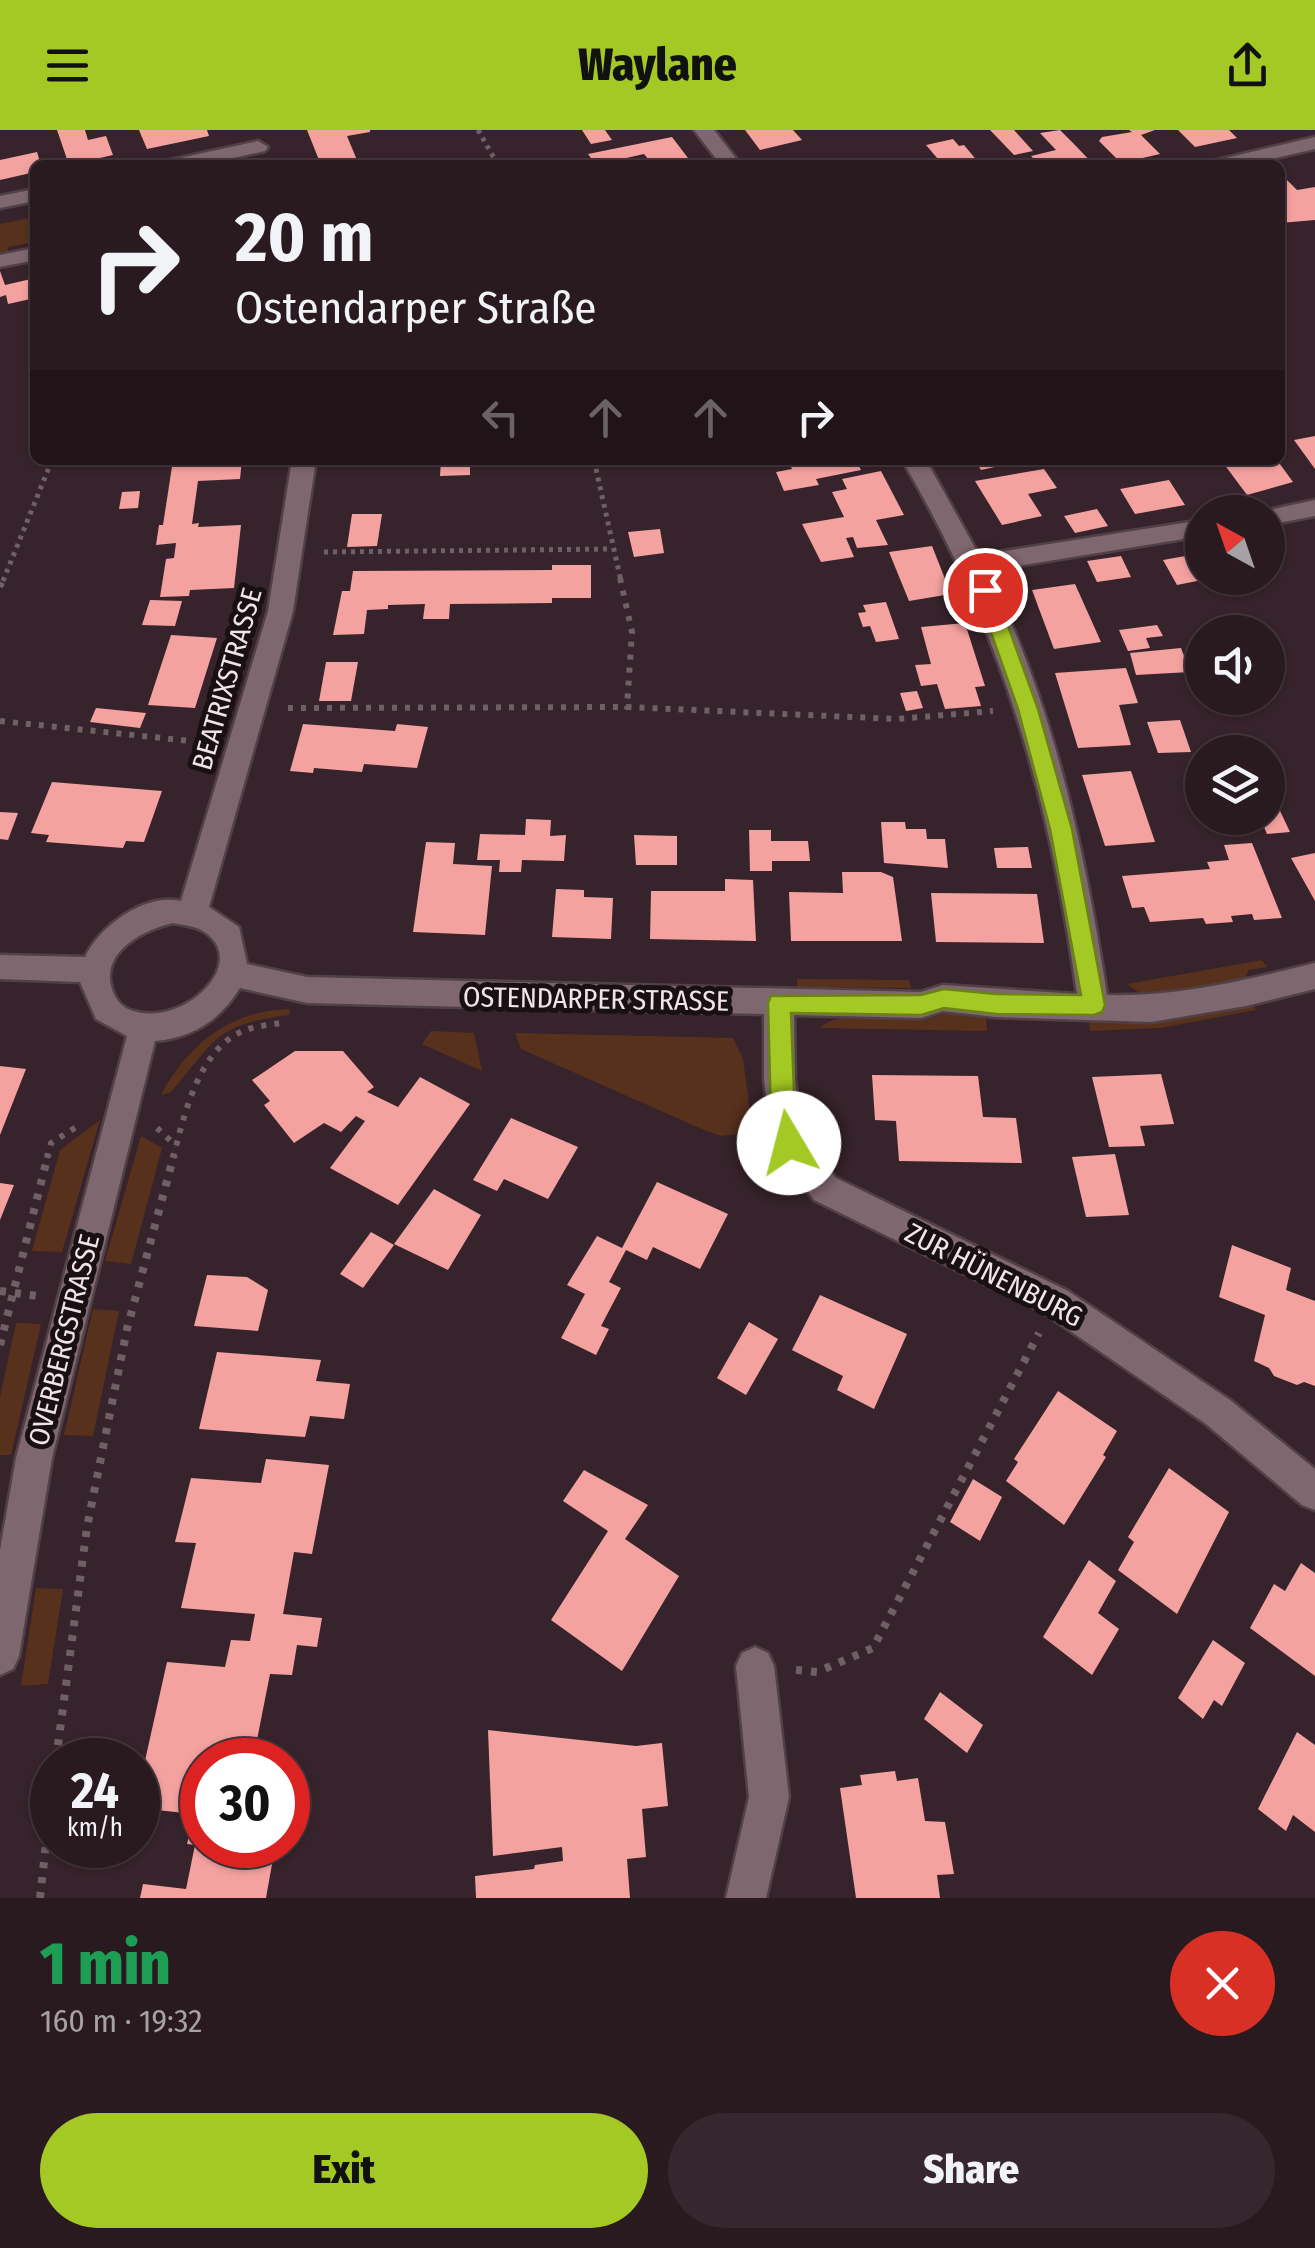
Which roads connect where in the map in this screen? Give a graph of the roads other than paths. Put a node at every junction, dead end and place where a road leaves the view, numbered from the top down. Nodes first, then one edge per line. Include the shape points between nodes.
1 (704, 130) edge
2 (1315, 143) edge
3 (258, 147) edge
4 (197, 160) edge
5 (727, 160) edge
6 (1242, 160) edge
7 (30, 196) edge
8 (0, 202) edge
9 (30, 255) edge
10 (0, 261) edge
11 (303, 465) edge
12 (917, 465) edge
13 (1315, 508) edge
14 (1285, 514) edge
15 (1185, 531) edge
16 (974, 564) junction
17 (193, 912) junction
18 (0, 967) edge
19 (95, 970) junction
20 (233, 974) junction
21 (1315, 976) edge
22 (780, 1003) junction
23 (1094, 1005) junction
24 (144, 1028) junction
25 (1315, 1492) edge
26 (0, 1656) edge
27 (755, 1666) road end
28 (746, 1898) edge

1 - 5 street
2 - 6 street
3 - 4 street
7 - 8 street
9 - 10 street
11 - 17 street, BEATRIXSTRASSE via 293,552
12 - 16 street
13 - 14 street
15 - 16 street
16 - 23 street via 1028,709 1061,829
17 - 19 street via 151,914 132,923 102,952
17 - 20 street via 210,918 232,942
18 - 19 street
19 - 24 street via 101,1002 126,1023
20 - 22 street, OSTENDARPER STRASSE via 307,990
20 - 24 street via 224,993 189,1020
21 - 23 street, OSTENDARPER STRASSE via 1151,1009
22 - 23 street, OSTENDARPER STRASSE via 921,1005 944,998
22 - 25 street, ZUR HÜNENBURG via 789,1143 825,1189 1056,1302 1218,1412
24 - 26 street, OVERBERGSTRASSE via 38,1440
27 - 28 street via 770,1797

